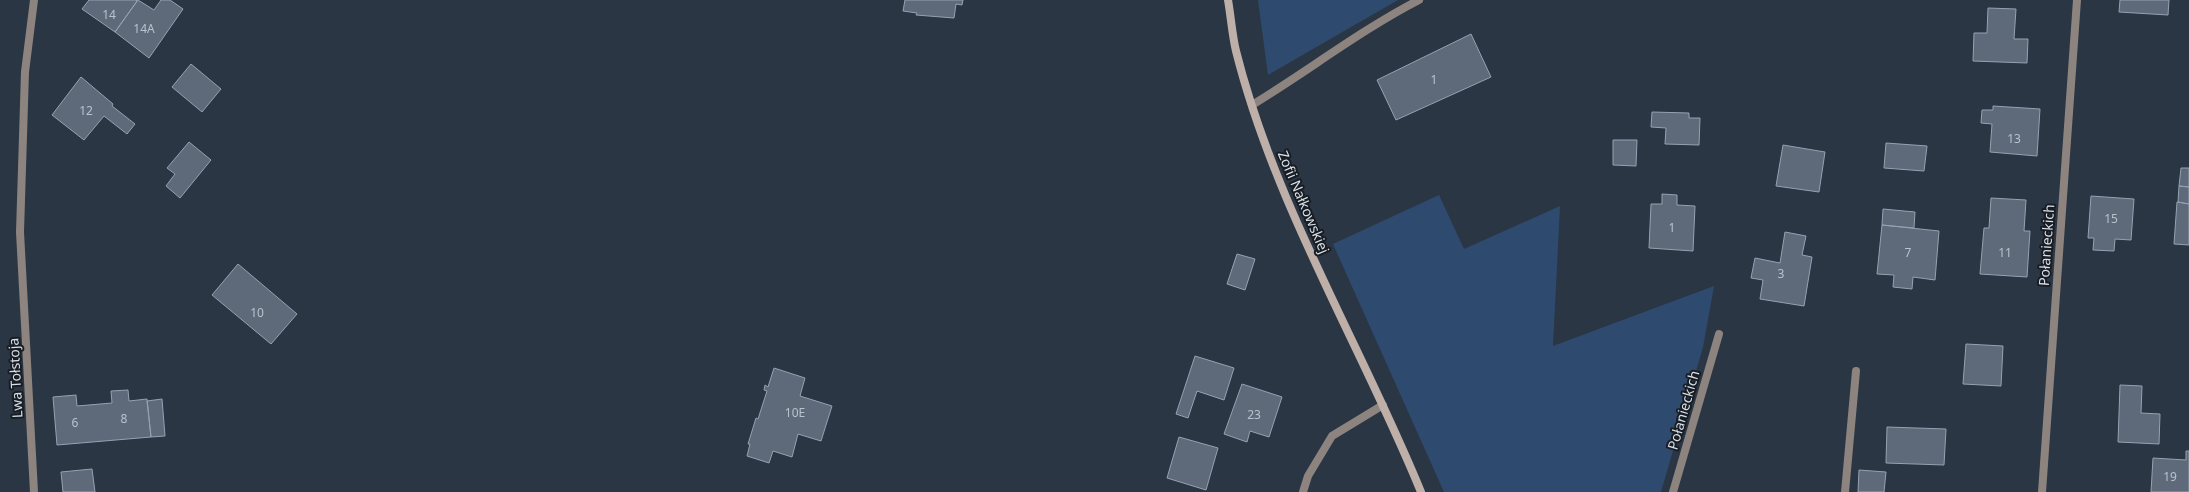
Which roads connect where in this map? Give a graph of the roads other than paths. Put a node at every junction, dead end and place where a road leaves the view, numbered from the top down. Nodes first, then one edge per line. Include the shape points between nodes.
1 (34, 0) edge
2 (1228, 0) edge
3 (1419, 0) edge
4 (2077, 0) edge
5 (1252, 105) junction
6 (1719, 334) dead end
7 (1856, 371) dead end
8 (1383, 405) junction
9 (34, 492) edge
10 (1303, 492) edge
11 (1421, 492) edge
12 (1673, 492) edge
13 (1845, 492) edge
14 (2042, 492) edge

1 - 9 street, Lwa Tołstoja via 26,72 20,232
2 - 5 street, Zofii Nałkowskiej via 1236,50
3 - 5 street via 1389,16
4 - 14 street, Połanieckich
5 - 8 street, Zofii Nałkowskiej via 1306,240
6 - 12 street, Połanieckich
7 - 13 street
8 - 10 street via 1332,436 1308,476
8 - 11 street, Zofii Nałkowskiej

